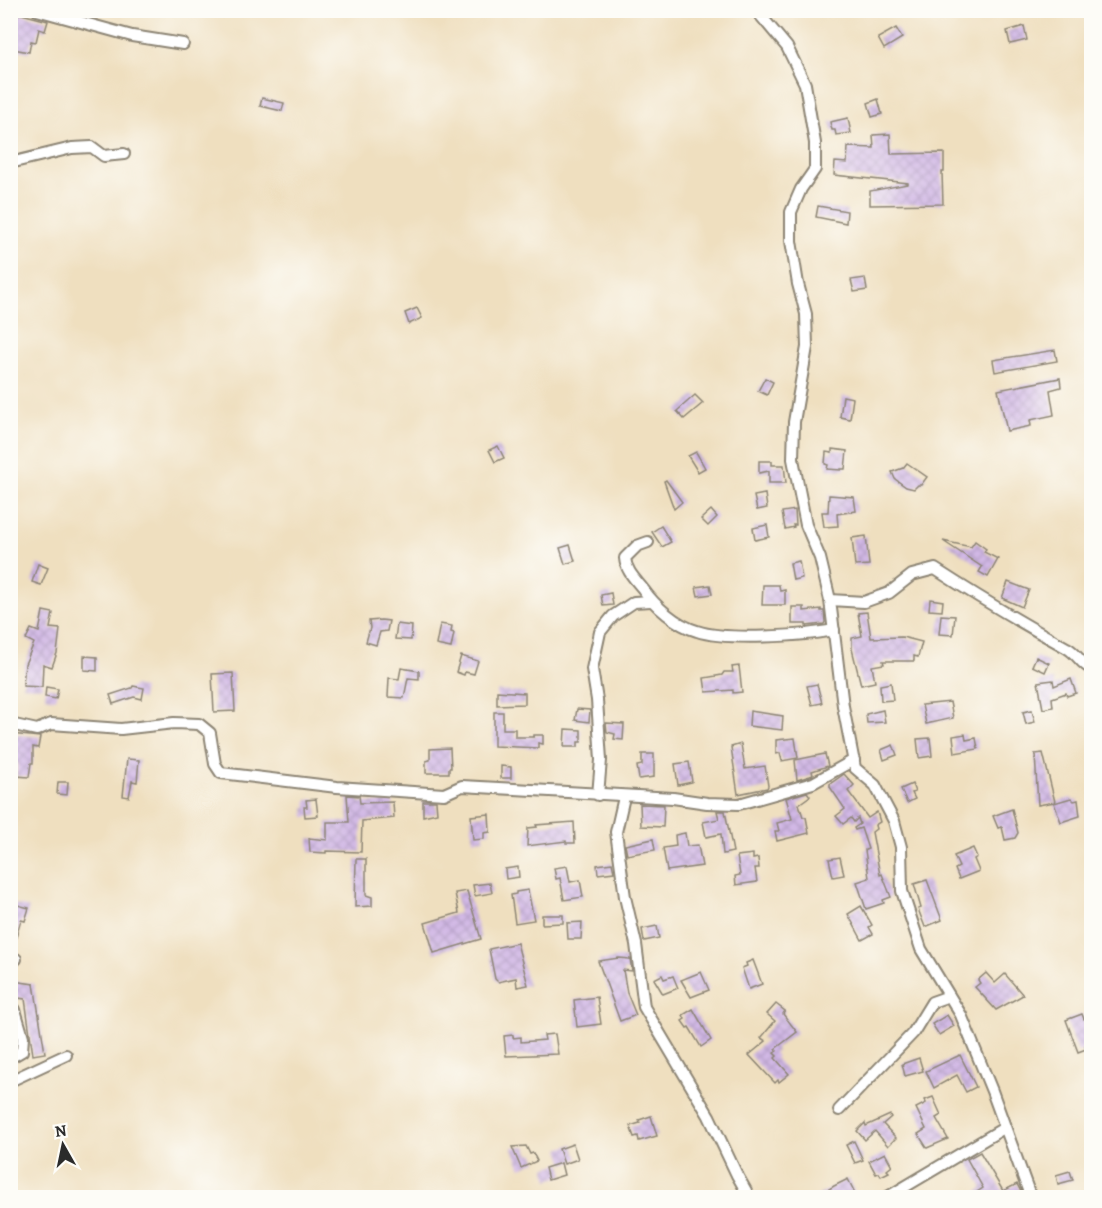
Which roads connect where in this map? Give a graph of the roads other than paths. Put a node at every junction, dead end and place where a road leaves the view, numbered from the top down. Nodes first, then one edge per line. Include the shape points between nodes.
1 (37, 10) edge
2 (756, 10) edge
3 (183, 44) dead end
4 (124, 154) dead end
5 (10, 163) edge
6 (648, 542) dead end
7 (830, 600) junction
8 (651, 601) junction
9 (834, 630) junction
10 (1092, 669) edge
11 (10, 724) edge
12 (854, 760) junction
13 (598, 795) junction
14 (624, 797) junction
15 (949, 996) junction
16 (10, 1010) edge
17 (66, 1055) dead end
18 (10, 1058) edge
19 (10, 1081) edge
20 (840, 1110) dead end
21 (1004, 1128) junction
22 (750, 1197) edge
23 (886, 1197) edge
24 (1030, 1197) edge

1 - 3 street via 132,36
2 - 7 street via 787,47 805,84 815,143 815,169 790,212 791,241 806,314 807,347 794,422 793,459 806,525 820,558
4 - 5 street via 104,156 92,147 72,148
6 - 8 street via 625,558 626,567
7 - 9 street
7 - 10 street via 864,602 889,593 912,575 934,569 1071,650
8 - 9 street via 696,631 752,636
8 - 13 street via 634,602 613,616 600,632 592,669 601,760
9 - 12 street
11 - 13 street via 37,730 51,724 121,729 200,724 210,733 215,764 221,773 325,786 444,794 462,786
12 - 14 street via 813,783 739,804
12 - 15 street via 855,768 875,785 894,821 900,841 906,908 921,949
13 - 14 street
14 - 22 street via 616,832 644,1007 709,1116
15 - 20 street via 932,1002 912,1033
15 - 21 street via 961,1015
16 - 18 street via 15,1010 23,1037 22,1051
17 - 19 street
21 - 23 street
21 - 24 street

